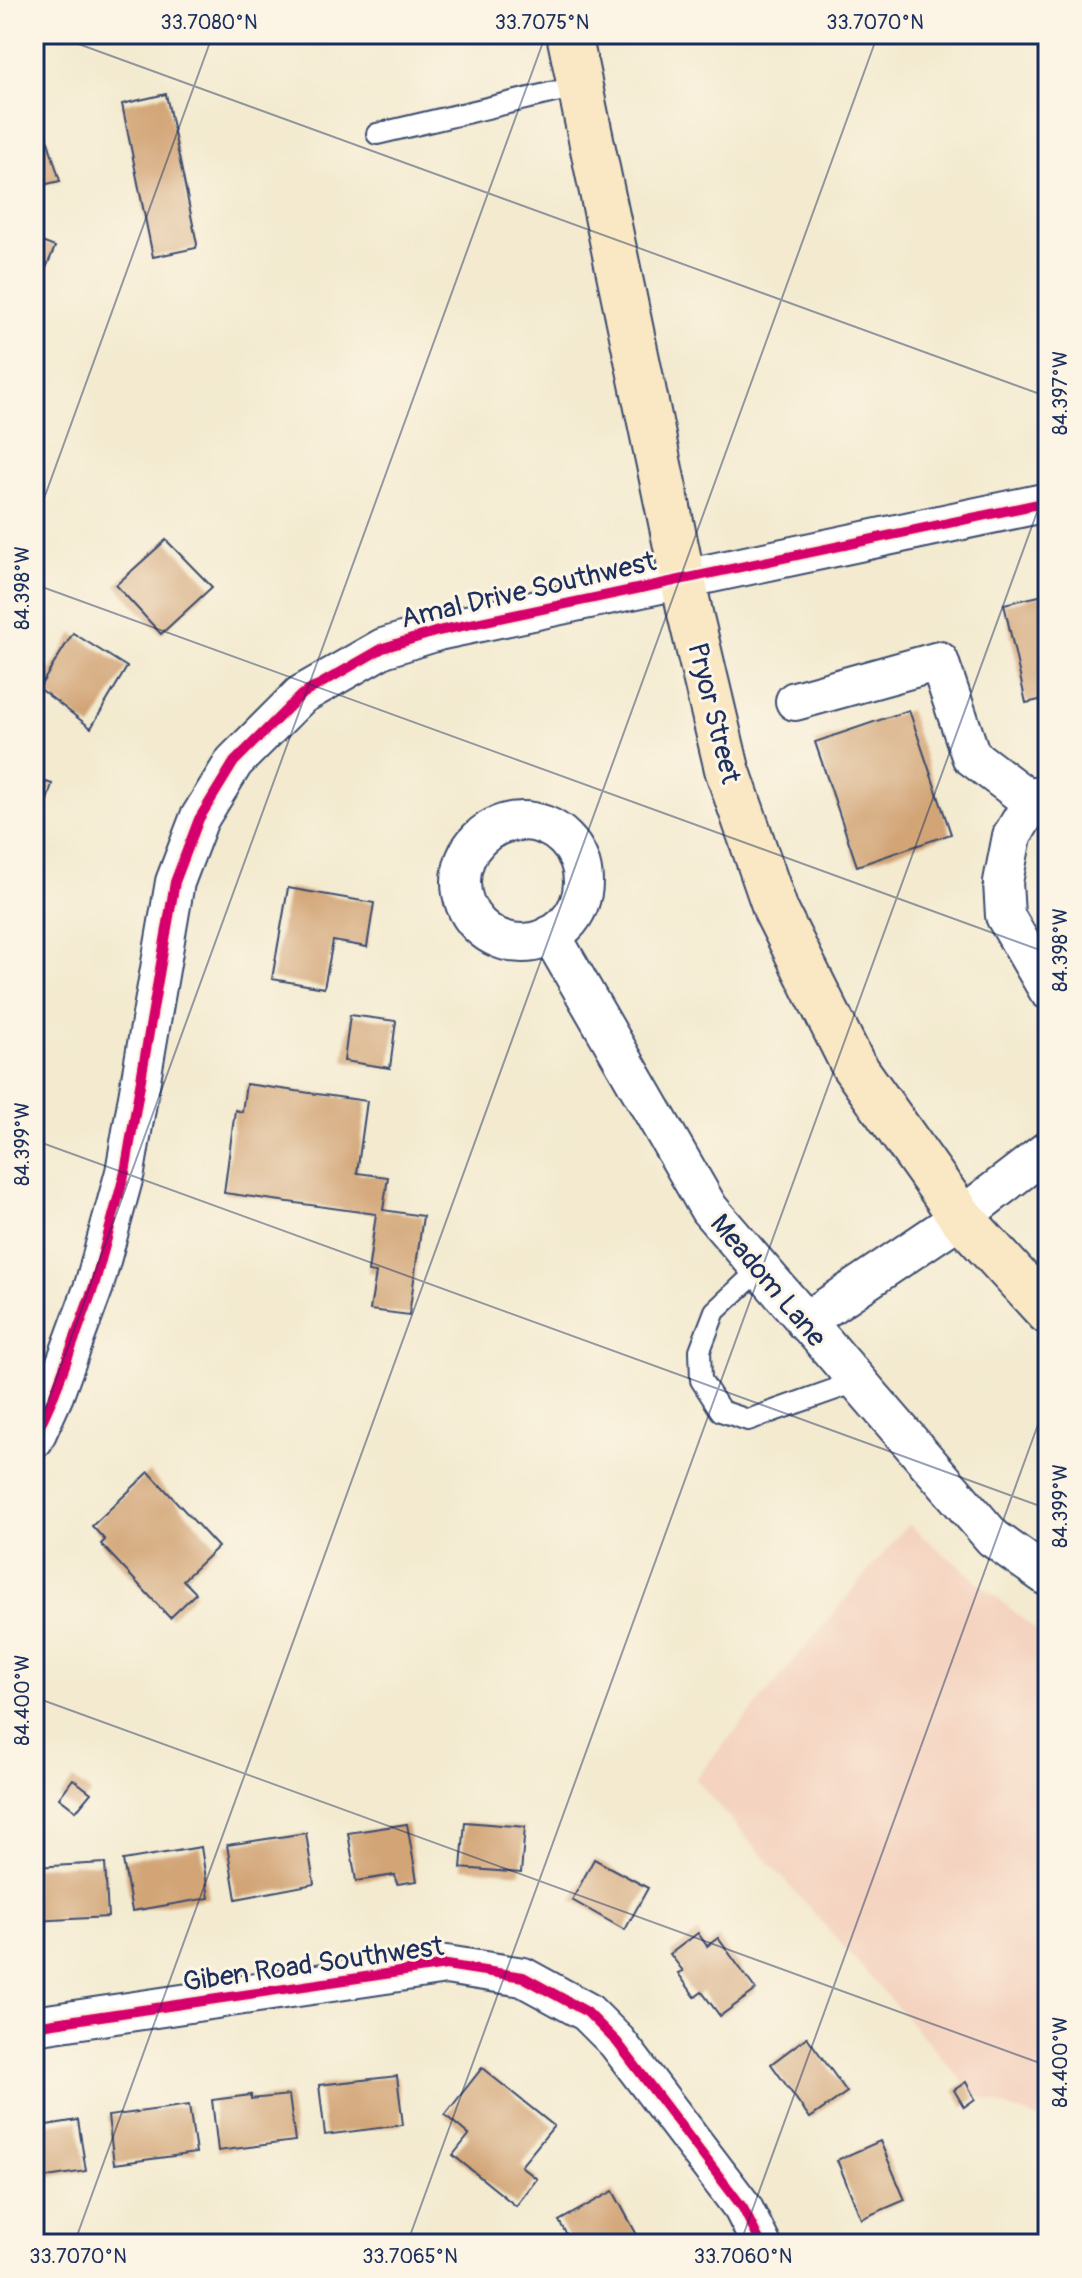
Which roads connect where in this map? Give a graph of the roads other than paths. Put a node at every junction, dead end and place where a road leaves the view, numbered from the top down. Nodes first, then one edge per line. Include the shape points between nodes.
1 (569, 34) edge
2 (580, 86) junction
3 (377, 134) dead end
4 (1048, 502) edge
5 (684, 579) junction
6 (795, 701) dead end
7 (1040, 796) edge
8 (551, 935) dead end
9 (1048, 990) edge
10 (1048, 1150) edge
11 (961, 1217) junction
12 (760, 1269) junction
13 (1048, 1312) edge
14 (805, 1322) junction
15 (856, 1382) junction
16 (44, 1391) edge
17 (34, 1439) edge
18 (1048, 1577) edge
19 (34, 2026) edge
20 (761, 2244) edge

1 - 2 main road, Pryor Street
2 - 3 lane
2 - 5 main road, Pryor Street
4 - 5 street, Amal Drive Southwest
5 - 11 main road, Pryor Street via 727,769 776,911 853,1065
5 - 16 street, Amal Drive Southwest via 438,631 383,648 301,695 234,762 199,819 175,882 125,1172 94,1286
6 - 7 street via 939,661 971,756
7 - 9 street via 1012,836 1003,882 1005,916
8 - 12 street, Meadom Lane via 709,1209
10 - 11 street
11 - 13 main road, Pryor Street
11 - 14 street
12 - 14 street, Meadom Lane
12 - 15 lane via 715,1311 700,1350 701,1380 721,1411 748,1420
14 - 15 street, Meadom Lane
15 - 18 street, Meadom Lane via 993,1538
16 - 17 street, Amal Drive Southwest
19 - 20 street, Giben Road Southwest via 446,1965 523,1977 587,2012 617,2042 743,2208

